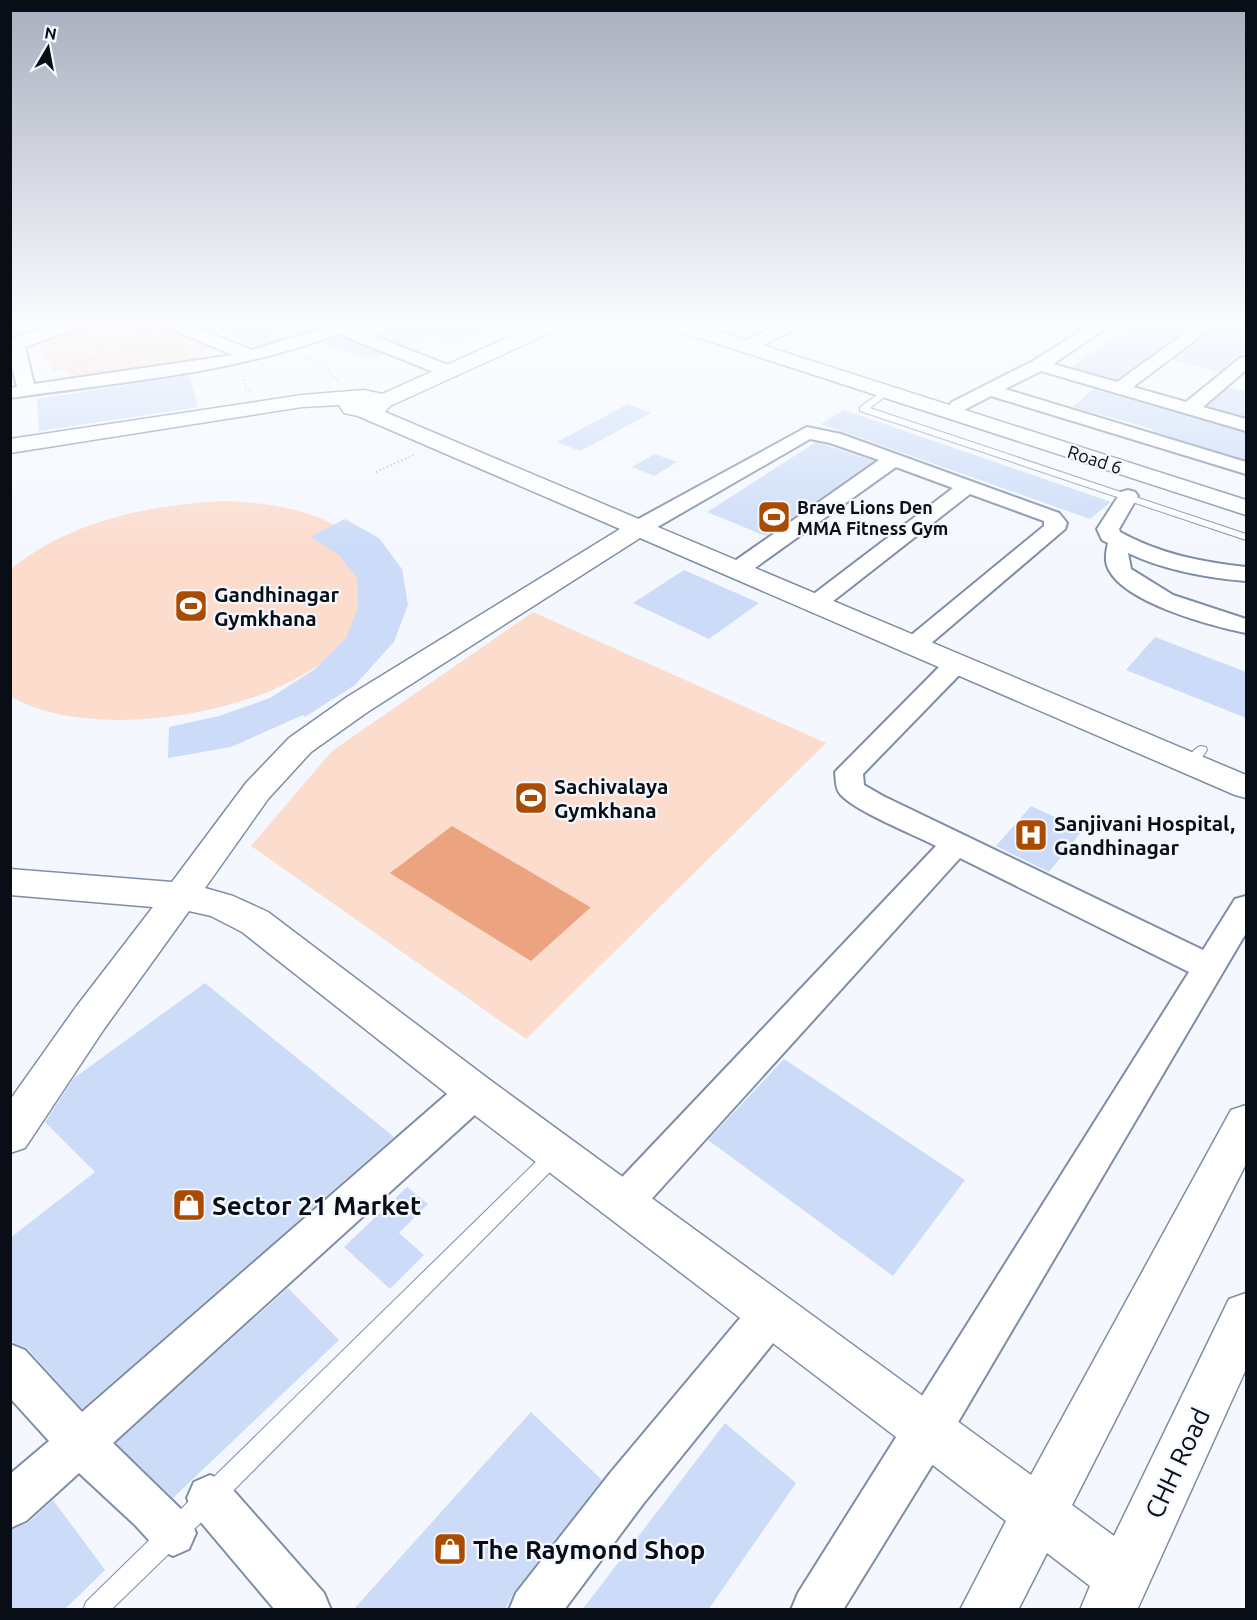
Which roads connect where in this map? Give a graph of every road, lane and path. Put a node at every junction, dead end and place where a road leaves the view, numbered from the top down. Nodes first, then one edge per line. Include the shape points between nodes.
1 (358, 398) edge
2 (379, 398) edge
3 (878, 398) edge
4 (903, 398) edge
5 (930, 398) edge
6 (978, 398) edge
7 (1015, 398) edge
8 (1152, 398) edge
9 (1203, 398) edge
10 (366, 403) junction
11 (958, 406) junction
12 (1189, 409) junction
13 (1246, 425) edge
14 (440, 442) junction
15 (10, 446) edge
16 (35, 448) junction
17 (10, 458) edge
18 (894, 459) junction
19 (1246, 468) edge
20 (376, 472) dead end
21 (968, 486) junction
22 (1128, 496) junction
23 (1246, 498) edge
24 (1246, 508) edge
25 (646, 524) junction
26 (1246, 537) edge
27 (1119, 540) junction
28 (744, 566) junction
29 (1246, 574) edge
30 (822, 599) junction
31 (1246, 626) edge
32 (921, 640) junction
33 (956, 664) junction
34 (1196, 757) junction
35 (1246, 769) edge
36 (1246, 787) edge
37 (956, 844) junction
38 (10, 866) edge
39 (10, 882) edge
40 (181, 896) junction
41 (1246, 907) edge
42 (1210, 968) junction
43 (475, 1092) junction
44 (1246, 1123) edge
45 (10, 1136) edge
46 (556, 1154) junction
47 (623, 1203) junction
48 (771, 1313) junction
49 (1246, 1316) edge
50 (10, 1365) edge
51 (928, 1430) junction
52 (80, 1443) junction
53 (210, 1498) junction
54 (10, 1505) edge
55 (1039, 1513) junction
56 (173, 1533) junction
57 (1116, 1593) edge
58 (94, 1610) edge
59 (307, 1610) edge
60 (533, 1610) edge
61 (815, 1610) edge
62 (988, 1610) edge

1 - 10 path
2 - 10 street
3 - 22 lane via 863,409
4 - 24 street, Road 6
5 - 11 street, Road 6
6 - 11 street
7 - 19 street
8 - 12 street
9 - 12 street
10 - 14 street
10 - 16 street via 207,421
10 - 25 street
11 - 23 street, Road 6
12 - 13 street
14 - 20 path
14 - 25 street
15 - 16 street
16 - 17 street
18 - 21 street
18 - 25 street via 807,433
18 - 28 street
21 - 30 street
21 - 32 street via 1052,518 1056,523 1054,529
22 - 26 lane
22 - 27 street via 1108,530
25 - 28 street
25 - 40 street via 358,704 300,746 257,791
27 - 29 street via 1196,568
27 - 31 street via 1116,557 1119,569 1128,579 1177,607
28 - 30 street
30 - 32 street
32 - 33 street
32 - 34 street
33 - 34 street
33 - 37 street via 849,772 850,789
34 - 35 street
34 - 36 street
37 - 42 street
37 - 47 street
38 - 40 street via 142,880
39 - 40 street
40 - 43 street via 220,905 255,922
40 - 45 street via 90,1018
41 - 42 street
42 - 51 street
43 - 46 street
43 - 52 street
44 - 55 street
46 - 47 street
46 - 53 lane
47 - 48 street
48 - 51 street
48 - 60 street
49 - 57 street, CHH Road
50 - 52 street
51 - 55 street
51 - 61 street
52 - 54 street
52 - 56 street
53 - 56 lane
53 - 59 street
55 - 57 street
55 - 62 street
56 - 58 lane

